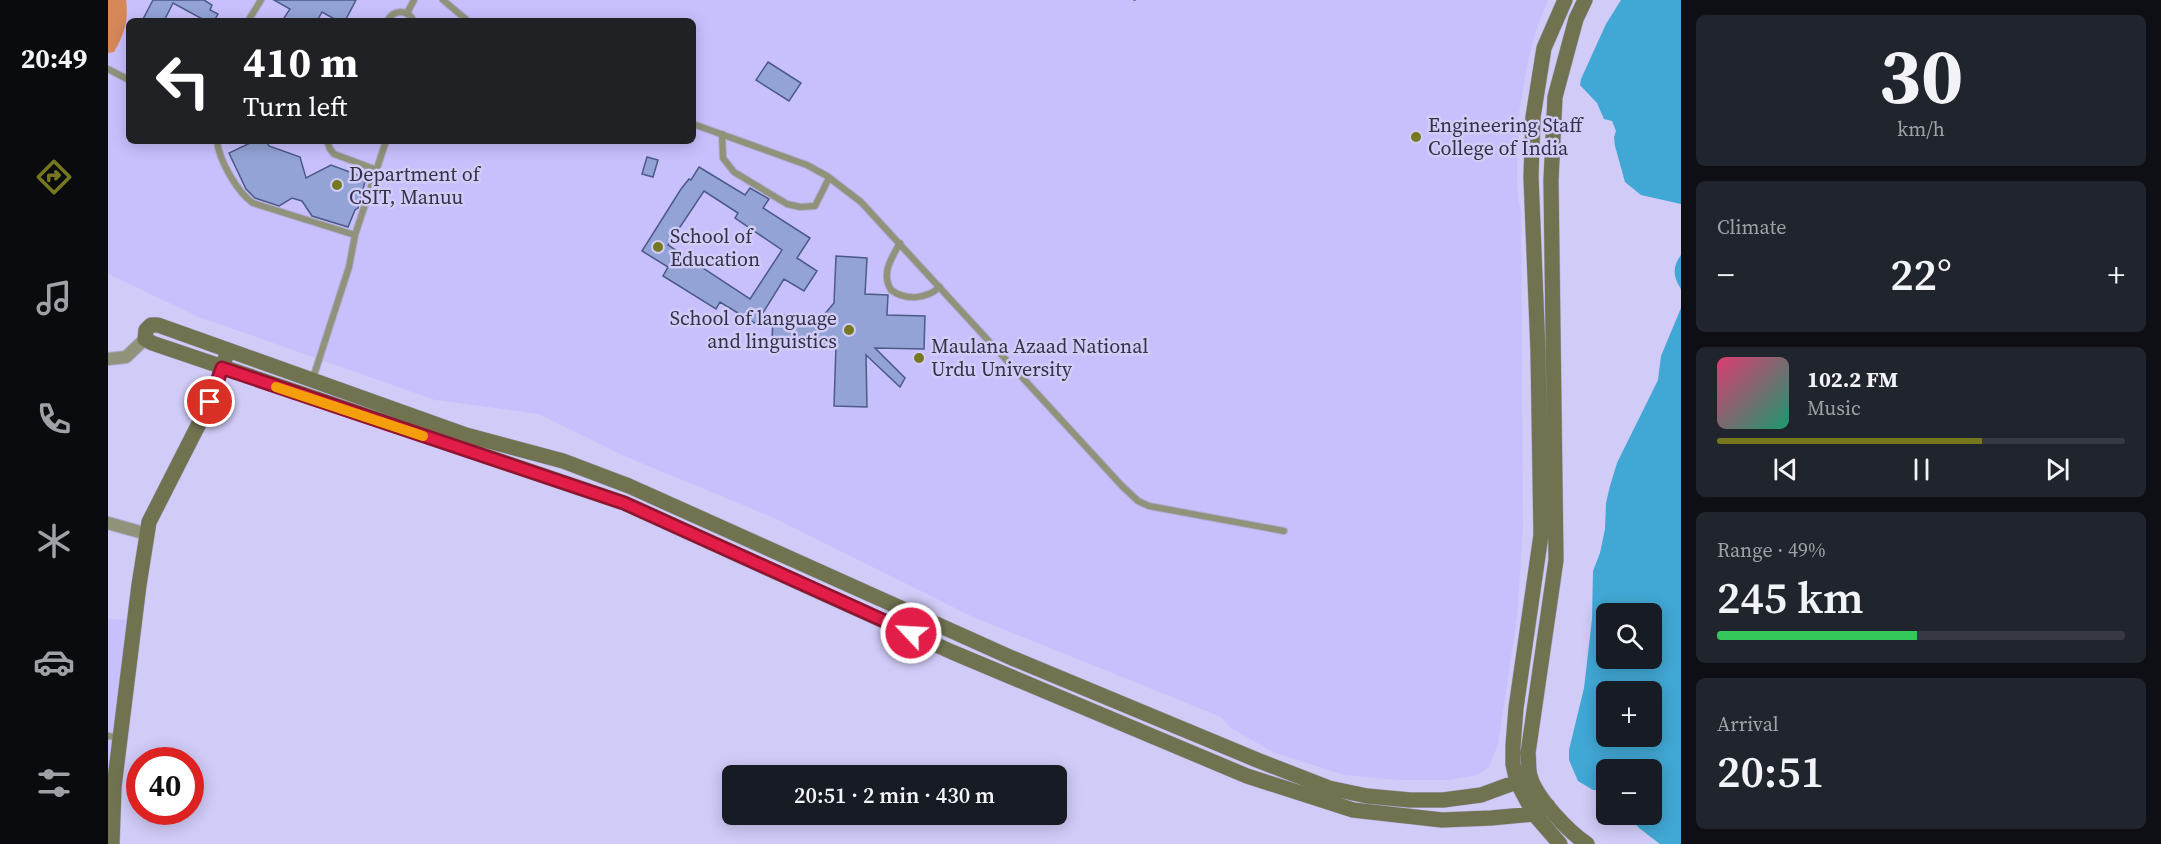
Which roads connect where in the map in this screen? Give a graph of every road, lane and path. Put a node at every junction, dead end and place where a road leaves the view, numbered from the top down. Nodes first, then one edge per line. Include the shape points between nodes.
1 (261, 0) edge
2 (414, 0) edge
3 (442, 0) edge
4 (1565, 0) edge
5 (1585, 0) edge
6 (407, 13) junction
7 (250, 18) edge
8 (390, 18) edge
9 (411, 18) edge
10 (464, 18) edge
11 (108, 69) edge
12 (126, 78) edge
13 (696, 125) edge
14 (722, 134) junction
15 (218, 144) edge
16 (328, 144) edge
17 (385, 144) edge
18 (377, 170) junction
19 (829, 178) junction
20 (356, 235) junction
21 (900, 243) junction
22 (940, 287) junction
23 (148, 332) junction
24 (229, 350) junction
25 (108, 359) edge
26 (222, 368) junction
27 (312, 380) junction
28 (108, 523) edge
29 (1284, 531) dead end
30 (147, 534) junction
31 (114, 737) edge
32 (1524, 780) junction
33 (1548, 806) junction
34 (1534, 814) junction
35 (112, 844) edge
36 (1560, 844) edge
37 (1587, 844) edge

1 - 7 lane
2 - 6 lane
3 - 10 lane
4 - 32 street via 1544,48 1533,117 1531,177 1541,535 1516,708 1513,764
5 - 32 street via 1555,97 1551,180 1556,560
6 - 8 lane via 397,12
6 - 9 lane
11 - 12 lane
13 - 14 lane
14 - 19 lane via 807,165
14 - 19 lane via 723,158 730,170 787,204 815,206
15 - 20 lane via 246,198
16 - 18 lane via 334,154
17 - 18 lane
18 - 20 lane
19 - 21 lane via 861,202
20 - 27 lane
21 - 22 lane
21 - 22 lane via 887,270 891,290 907,298 932,294
22 - 29 lane via 1138,501 1162,510
23 - 24 street via 158,325
23 - 25 street via 126,357
23 - 26 street via 152,343
24 - 26 street
24 - 27 street
26 - 30 street via 210,402 149,522
26 - 34 street via 624,503 952,651 1247,776 1353,810 1442,820
27 - 32 street via 466,435 563,461 629,486 1012,658 1329,788 1367,796 1443,800 1481,795
28 - 30 street
30 - 31 street
31 - 35 street
32 - 33 street
32 - 34 street
33 - 34 street
33 - 37 street via 1568,830
34 - 36 street

